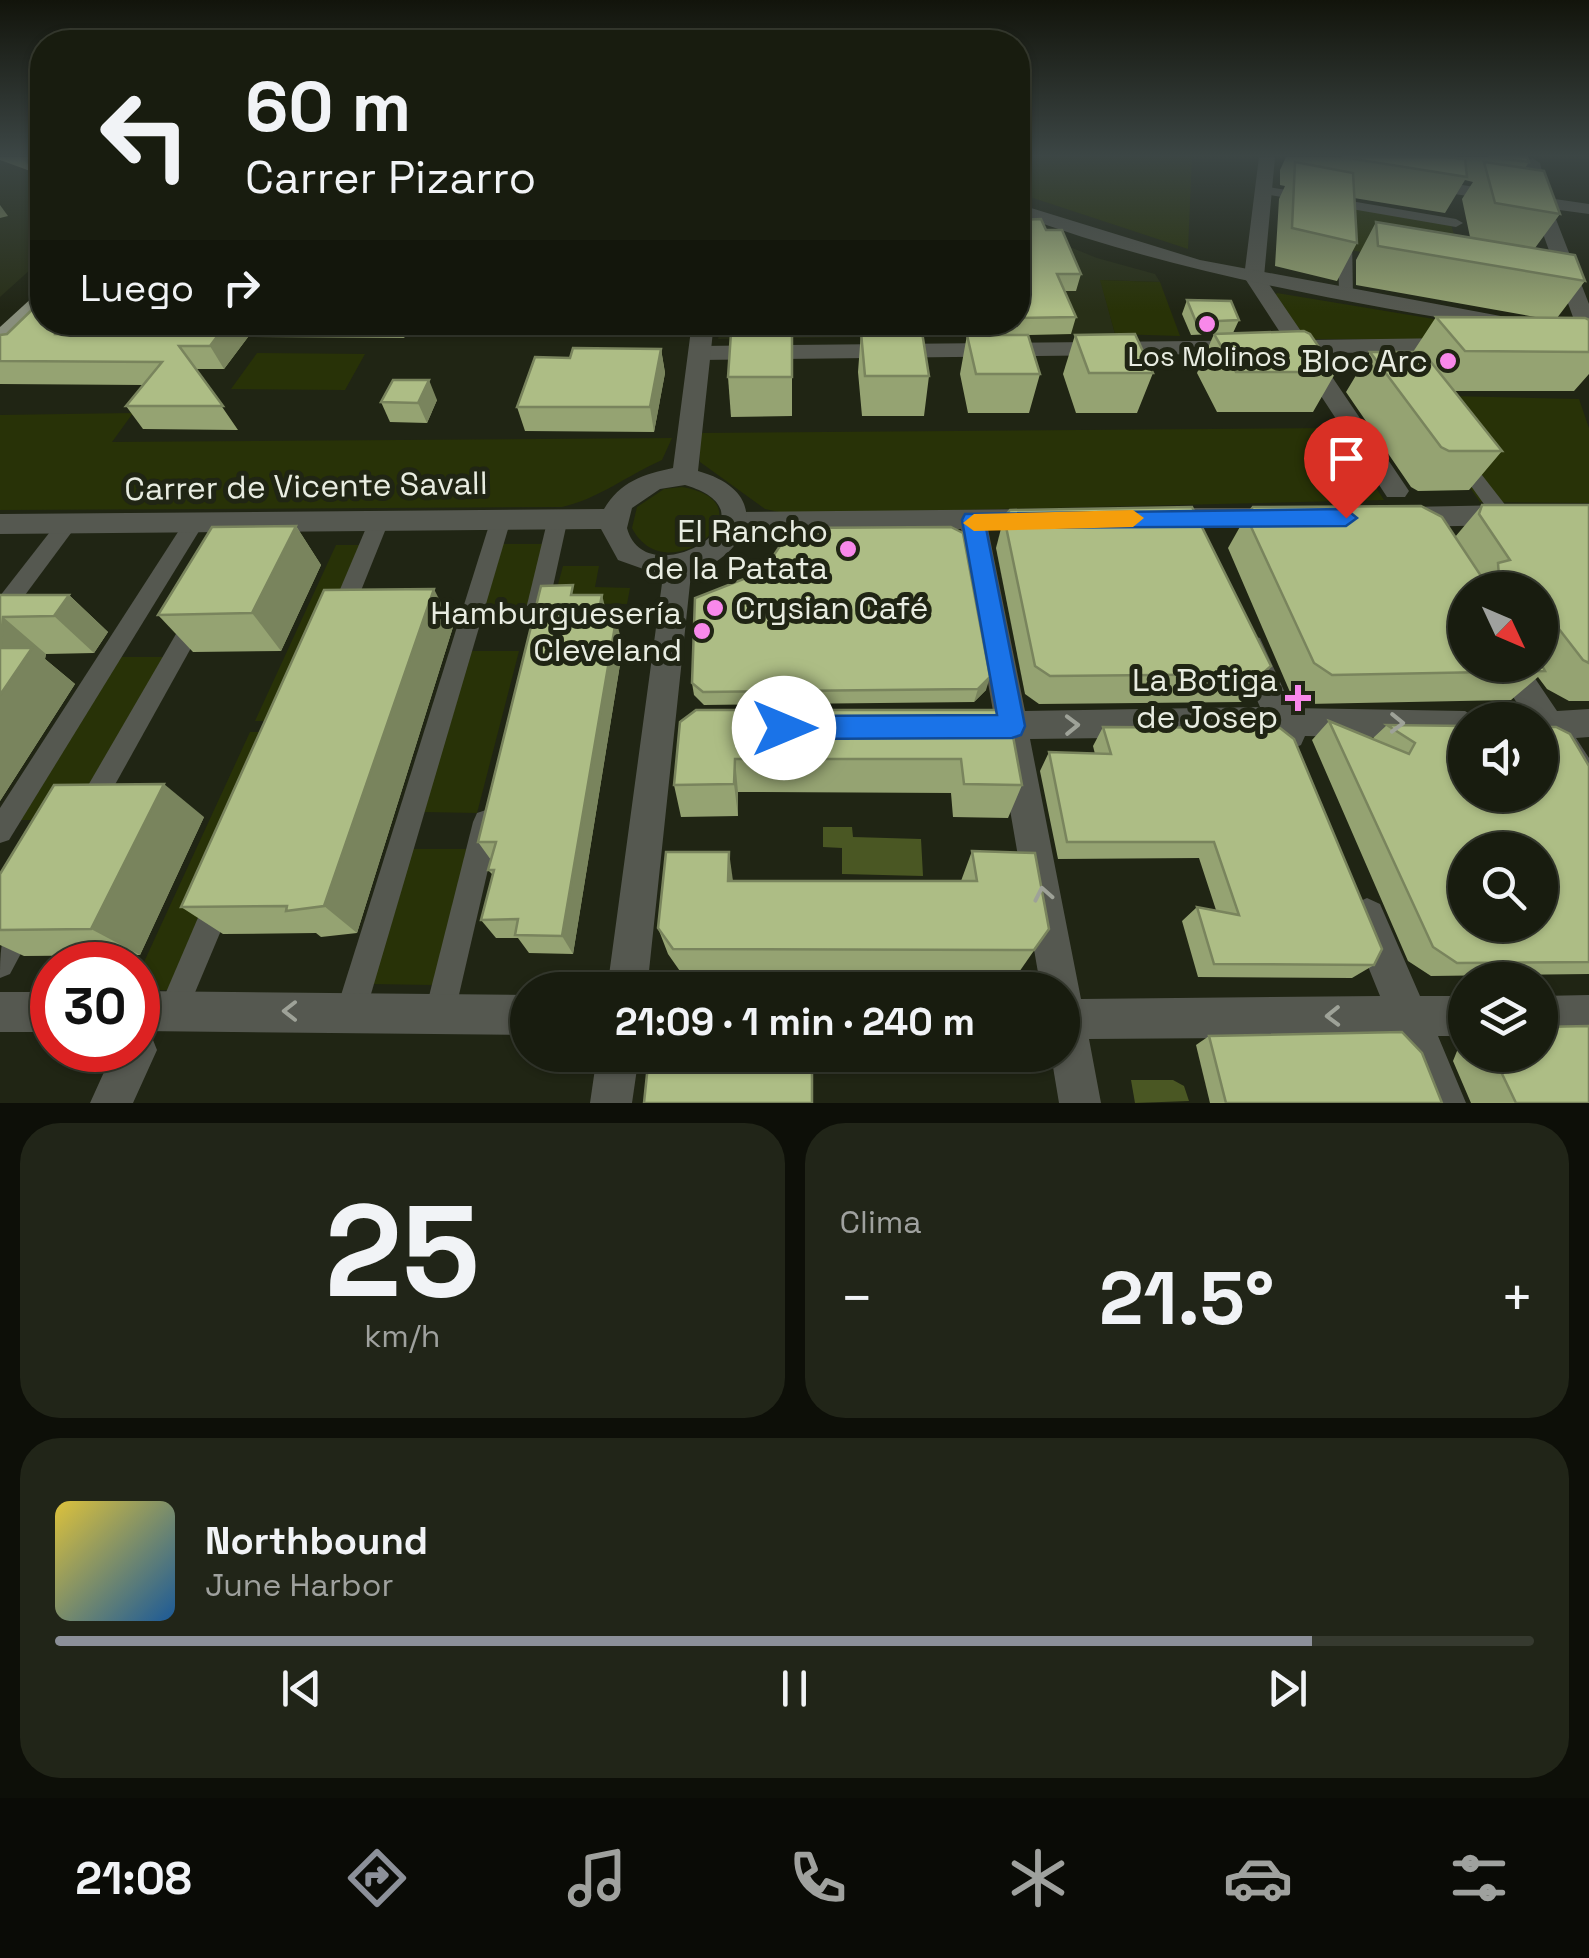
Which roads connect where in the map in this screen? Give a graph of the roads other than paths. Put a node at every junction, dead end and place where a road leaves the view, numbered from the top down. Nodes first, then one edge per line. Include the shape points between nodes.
1 (1261, 208) edge
2 (1344, 208) edge
3 (1364, 208) edge
4 (1453, 208) edge
5 (1542, 208) edge
6 (1030, 213) edge
7 (1346, 250) junction
8 (1365, 254) dead end
9 (1254, 277) junction
10 (1566, 278) edge
11 (30, 288) edge
12 (1346, 296) junction
13 (30, 310) edge
14 (0, 316) edge
15 (1581, 334) edge
16 (702, 335) edge
17 (0, 339) edge
18 (1299, 346) junction
19 (700, 354) junction
20 (1445, 438) edge
21 (685, 476) junction
22 (1396, 492) dead end
23 (1537, 515) edge
24 (1414, 516) junction
25 (1502, 516) junction
26 (1386, 517) edge
27 (558, 518) junction
28 (1131, 518) edge
29 (1307, 518) edge
30 (501, 519) junction
31 (614, 519) junction
32 (1072, 519) edge
33 (1189, 519) junction
34 (973, 520) junction
35 (379, 521) junction
36 (736, 522) junction
37 (194, 523) junction
38 (0, 524) edge
39 (67, 524) junction
40 (1434, 550) edge
41 (1205, 552) edge
42 (678, 566) junction
43 (212, 592) edge
44 (0, 612) edge
45 (1235, 618) edge
46 (531, 631) edge
47 (329, 640) edge
48 (1283, 722) junction
49 (1589, 724) edge
50 (1448, 725) edge
51 (1558, 725) edge
52 (952, 726) edge
53 (1012, 726) junction
54 (1558, 744) edge
55 (1301, 765) edge
56 (1589, 787) edge
57 (490, 802) edge
58 (77, 828) edge
59 (0, 831) edge
60 (226, 886) edge
61 (1354, 887) edge
62 (38, 896) edge
63 (0, 964) edge
64 (630, 972) edge
65 (1057, 972) edge
66 (160, 1004) edge
67 (1080, 1007) edge
68 (0, 1012) edge
69 (30, 1012) edge
70 (351, 1012) junction
71 (440, 1012) junction
72 (510, 1014) edge
73 (1448, 1016) edge
74 (1558, 1016) edge
75 (1589, 1016) edge
76 (1409, 1017) junction
77 (160, 1025) edge
78 (126, 1072) edge
79 (616, 1072) edge
80 (1075, 1072) edge
81 (111, 1103) edge
82 (611, 1103) edge
83 (1080, 1103) edge
84 (1446, 1103) edge

1 - 9 street
2 - 7 street
3 - 4 street via 1457,229
5 - 10 street
6 - 9 street via 1115,243
7 - 8 street
7 - 12 street
9 - 12 street
9 - 18 street
10 - 15 street
11 - 14 main road
12 - 18 street via 1511,335 1380,350
13 - 17 main road
16 - 19 street
18 - 19 street
18 - 22 street
19 - 21 street
20 - 25 street
21 - 31 street via 648,483 624,499
21 - 36 street via 718,486 732,500
23 - 25 street
24 - 25 street
24 - 26 street
24 - 40 street
27 - 30 street, Carrer de Vicente Savall
27 - 31 street, Carrer de Vicente Savall
27 - 46 street
28 - 33 street
29 - 33 street
30 - 35 street, Carrer de Vicente Savall
30 - 70 street
31 - 42 street via 624,550 641,561
32 - 34 street
33 - 41 street
34 - 36 street
34 - 53 street
35 - 37 street, Carrer de Vicente Savall via 245,532
35 - 47 street
36 - 42 street via 716,552
37 - 39 street, Carrer de Vicente Savall
37 - 59 street
38 - 39 street, Carrer de Vicente Savall
39 - 44 street
42 - 64 street via 673,728
43 - 58 street
45 - 48 street
48 -> 50 street
53 -> 48 street
48 - 55 street
49 - 51 street
52 - 53 street
65 -> 53 street
54 - 56 street
57 - 71 street
60 - 66 street
61 - 76 street
62 - 63 street
76 -> 67 street
68 - 69 street
70 - 71 street
70 -> 77 street
71 - 72 street
73 - 76 street
74 - 75 street
76 - 84 street
78 - 81 street
79 - 82 street
80 - 83 street

